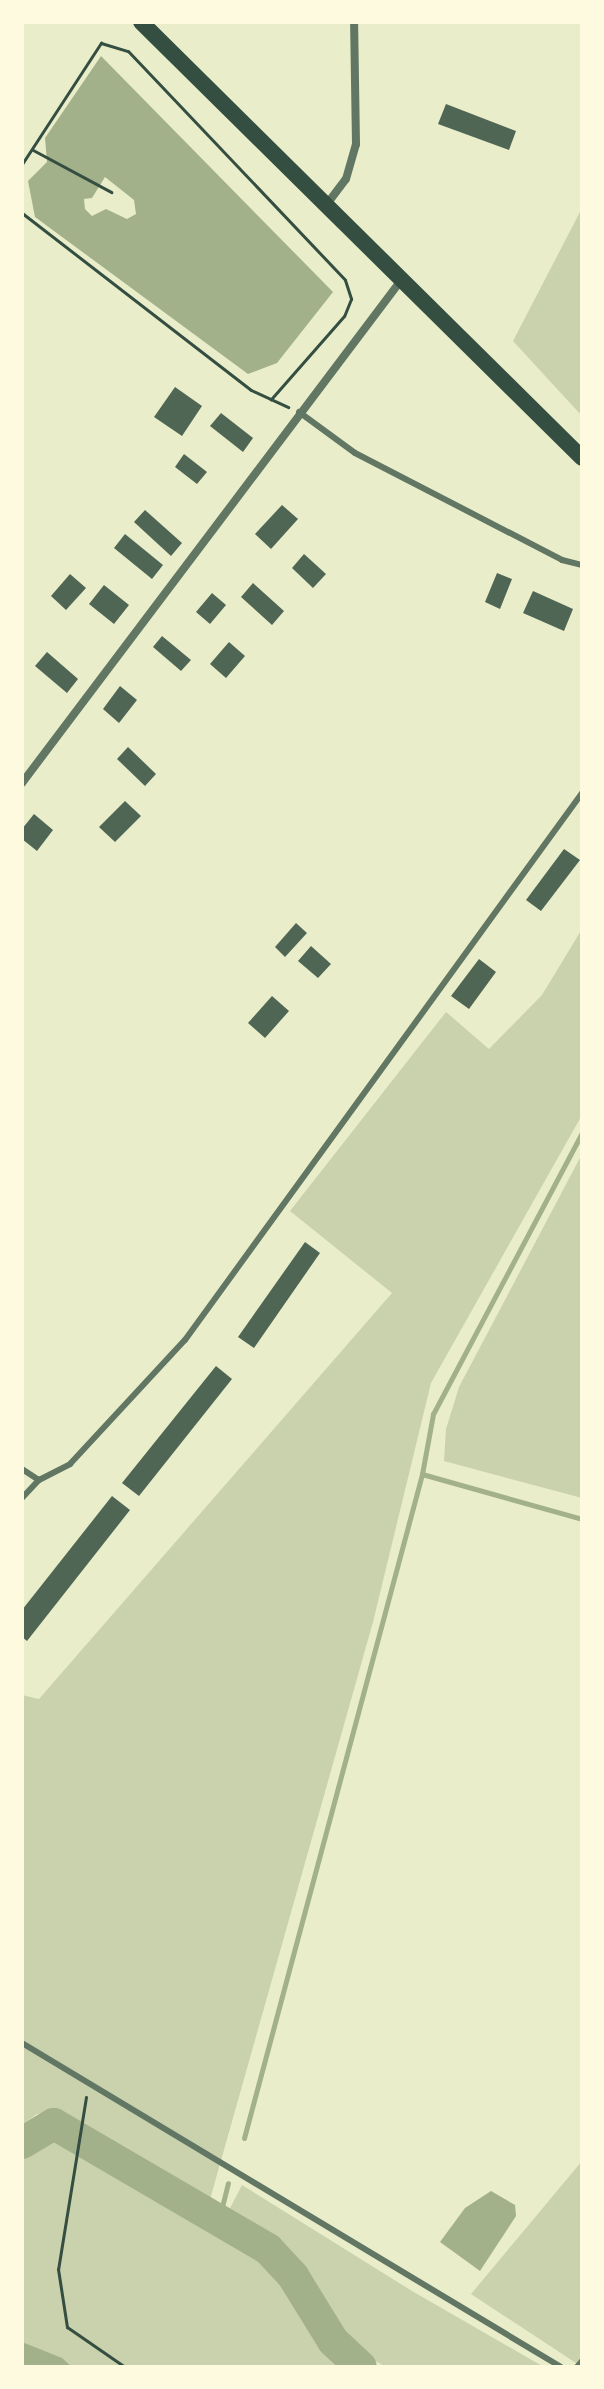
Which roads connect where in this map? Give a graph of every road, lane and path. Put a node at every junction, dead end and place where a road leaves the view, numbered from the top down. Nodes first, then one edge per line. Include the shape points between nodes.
1 (141, 22) edge
2 (354, 22) edge
3 (33, 150) junction
4 (22, 164) edge
5 (111, 192) dead end
6 (327, 204) junction
7 (22, 213) edge
8 (402, 279) junction
9 (271, 399) junction
10 (299, 412) junction
11 (582, 458) edge
12 (582, 565) edge
13 (22, 783) edge
14 (582, 793) edge
15 (22, 1469) edge
16 (39, 1480) junction
17 (22, 1498) edge
18 (22, 2043) edge
19 (89, 2081) junction
20 (582, 2361) edge
21 (125, 2367) edge
22 (561, 2367) edge
23 (577, 2367) edge

1 - 6 main road
2 - 6 street via 356,144 346,179
3 - 4 path
3 - 5 path
3 - 9 path via 101,43 128,51 345,280 351,299 344,316
6 - 8 main road
7 - 9 path via 251,390
8 - 10 street
8 - 11 main road
9 - 10 path
10 - 12 lane via 355,453 562,560
10 - 13 street
14 - 16 lane via 185,1340 70,1464
15 - 16 lane
16 - 17 lane
18 - 19 lane
19 - 21 path via 58,2269 67,2327
19 - 22 lane
20 - 23 lane

